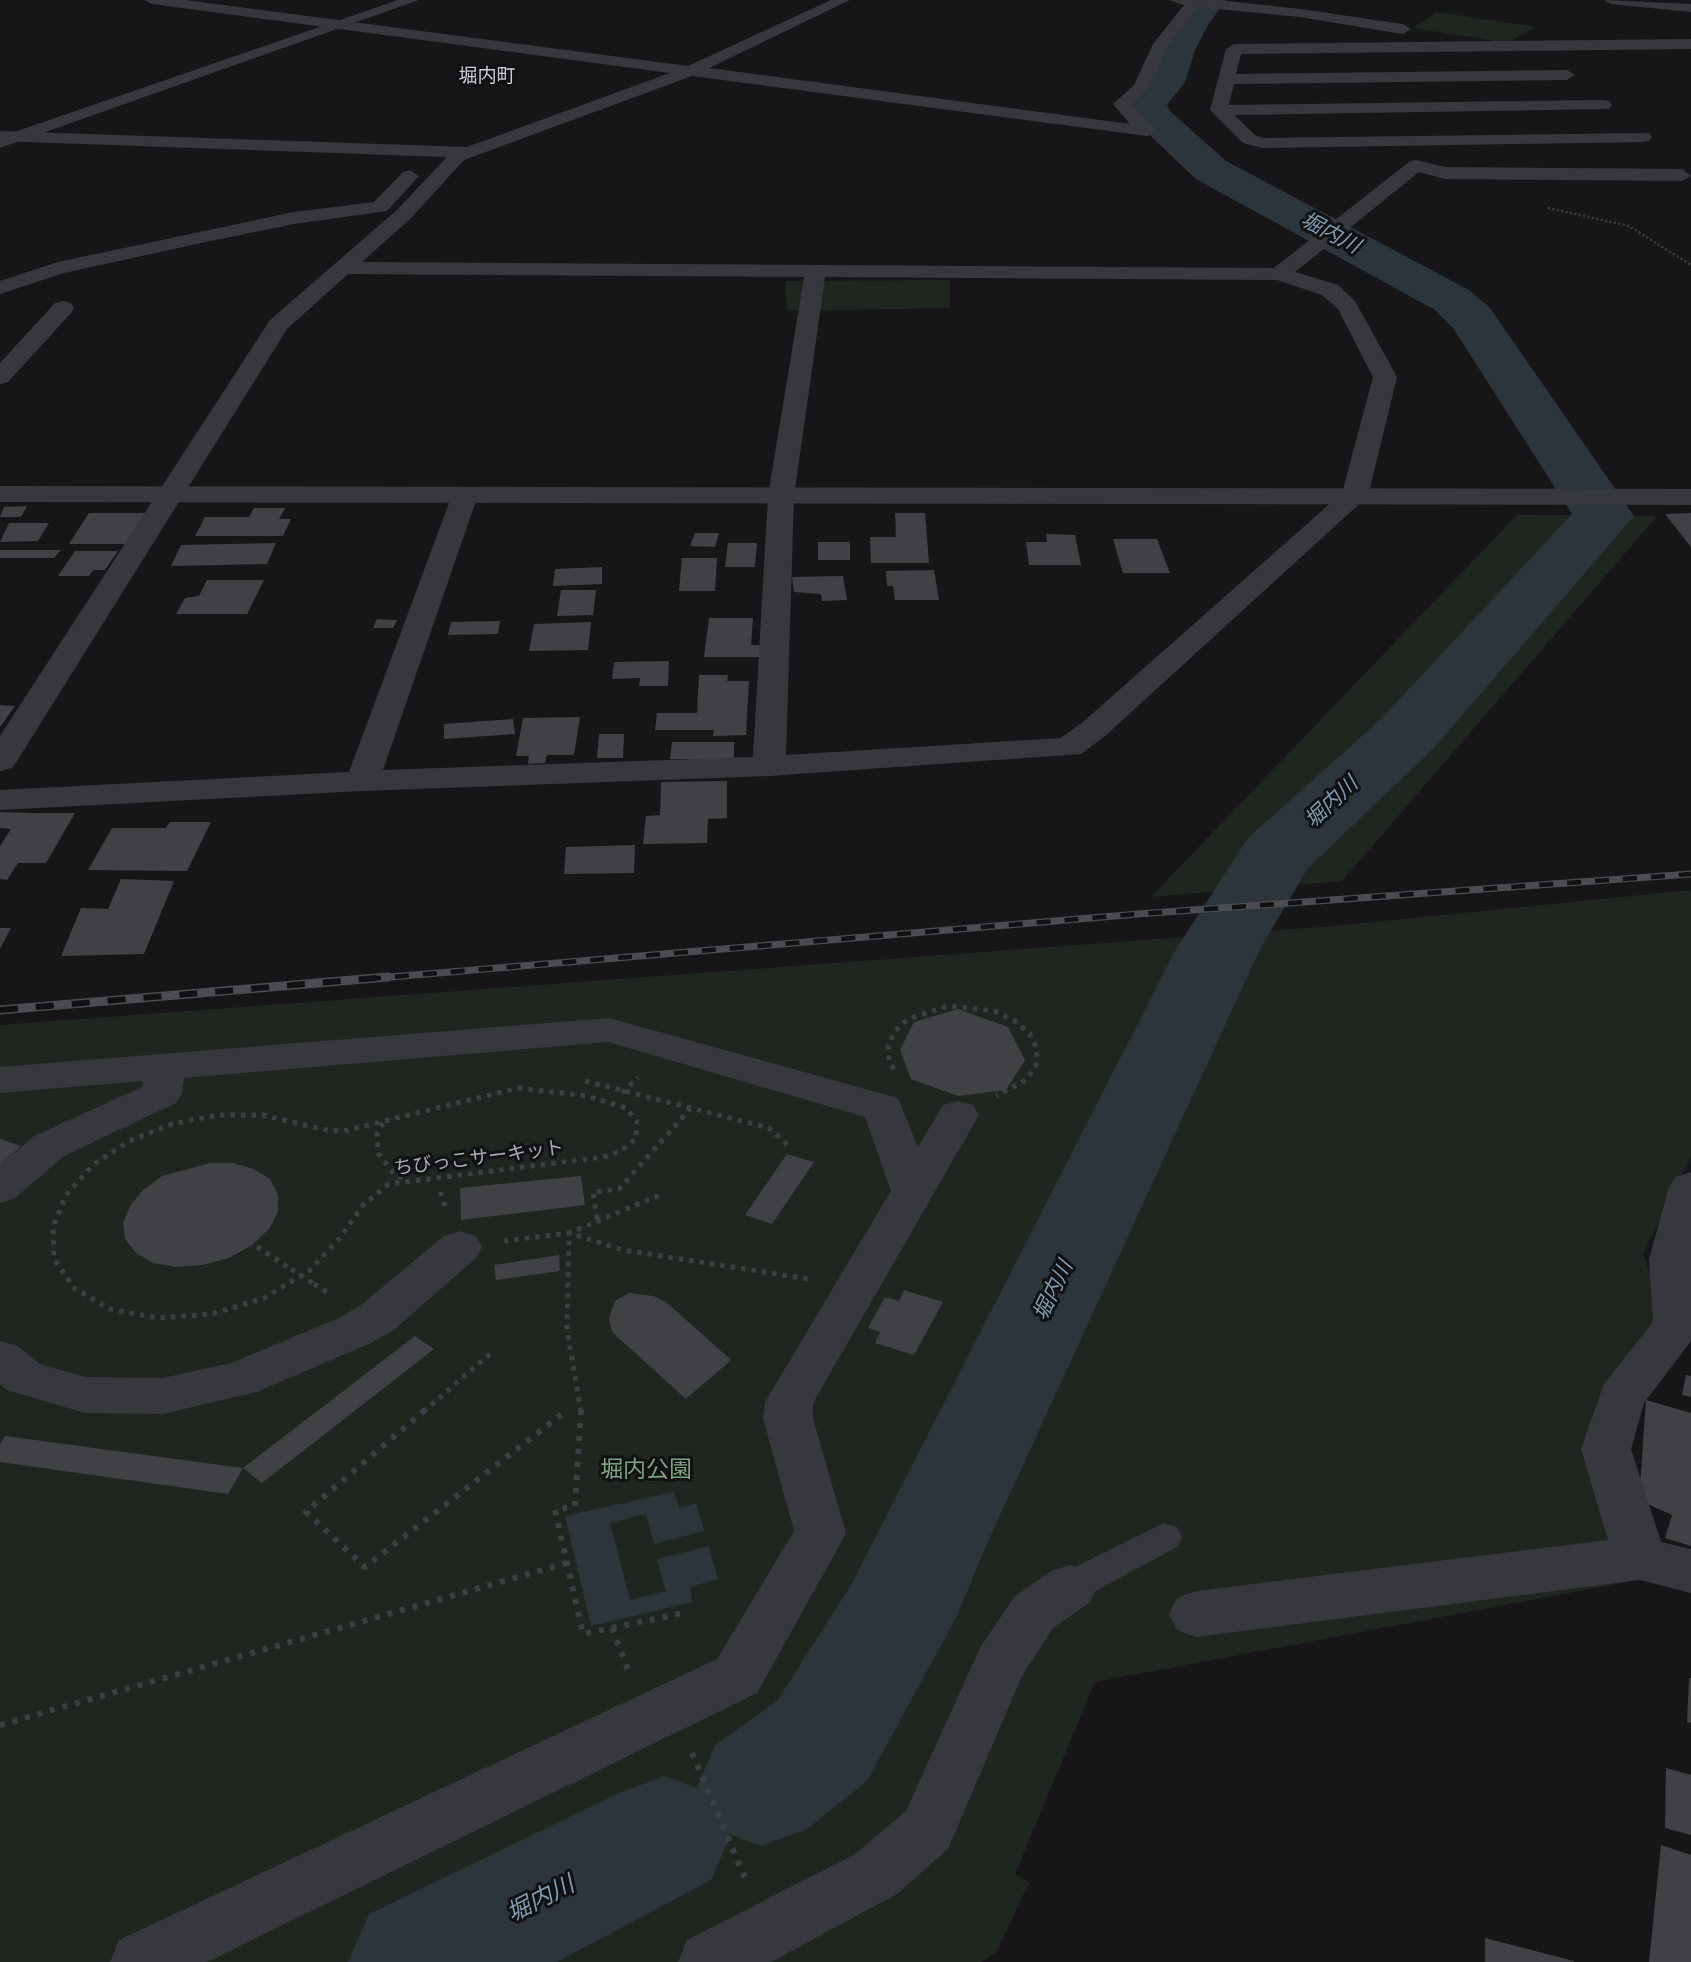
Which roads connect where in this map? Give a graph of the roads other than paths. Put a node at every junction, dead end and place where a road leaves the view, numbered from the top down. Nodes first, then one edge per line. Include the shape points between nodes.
1 (152, 0) edge
2 (412, 0) edge
3 (843, 0) edge
4 (1176, 0) edge
5 (1611, 0) edge
6 (1194, 2) junction
7 (1219, 2) edge
8 (1691, 8) edge
9 (339, 25) junction
10 (1691, 44) edge
11 (1524, 47) junction
12 (688, 72) junction
13 (1567, 75) junction
14 (1226, 79) junction
15 (1219, 110) junction
16 (1613, 113) junction
17 (4, 139) edge
18 (435, 151) junction
19 (466, 152) junction
20 (1671, 160) edge
21 (343, 268) junction
22 (815, 273) junction
23 (1279, 274) junction
24 (0, 288) edge
25 (38, 308) dead end
26 (0, 377) edge
27 (0, 494) edge
28 (167, 495) junction
29 (465, 495) junction
30 (781, 496) junction
31 (1355, 496) junction
32 (1691, 496) edge
33 (0, 761) edge
34 (769, 766) junction
35 (362, 781) junction
36 (0, 800) edge
37 (166, 1067) junction
38 (0, 1080) edge
39 (958, 1115) road end
40 (1691, 1187) edge
41 (0, 1188) edge
42 (913, 1192) junction
43 (460, 1247) road end
44 (1681, 1261) edge
45 (0, 1359) edge
46 (1164, 1537) dead end
47 (1640, 1558) junction
48 (1691, 1571) edge
49 (1070, 1587) joint
50 (1196, 1615) dead end
51 (141, 1962) edge
52 (709, 1962) edge

1 - 9 street
2 - 9 street
3 - 12 street
4 - 6 street
5 - 8 street
6 - 7 street
6 - 12 street via 1161,44 1146,80 1122,104 1147,131
7 - 11 street
9 - 12 street
9 - 17 street
10 - 11 street
11 - 13 street
11 - 14 street via 1234,49
12 - 19 street
13 - 14 street
13 - 16 street
14 - 15 street
15 - 16 street
15 - 20 street via 1249,139 1262,143
16 - 20 street
17 - 18 street
18 - 19 street
18 - 24 street via 380,207 208,235 58,268
19 - 21 street
20 - 23 street via 1445,173 1416,166
21 - 22 street
21 - 28 street via 278,325
22 - 23 street
22 - 30 street
23 - 31 street via 1330,290 1347,306 1385,377
25 - 26 street via 63,308
27 - 28 street
28 - 29 street
28 - 33 street
29 - 30 street
29 - 35 street
30 - 31 street
30 - 34 street
31 - 32 street
31 - 34 street via 1069,747
34 - 35 street
35 - 36 street
37 - 38 street
37 - 41 street via 160,1094 49,1146
37 - 42 street via 609,1030 885,1097
39 - 42 street
40 - 44 street
42 - 51 street via 789,1402 788,1418 820,1533 737,1676
43 - 45 street via 379,1317 240,1379 163,1396 85,1395 24,1377
44 - 47 street via 1677,1325 1621,1397 1606,1449
46 - 49 lane
47 - 48 street
47 - 50 street
49 - 52 street via 1034,1612 1000,1663 927,1830 876,1874

